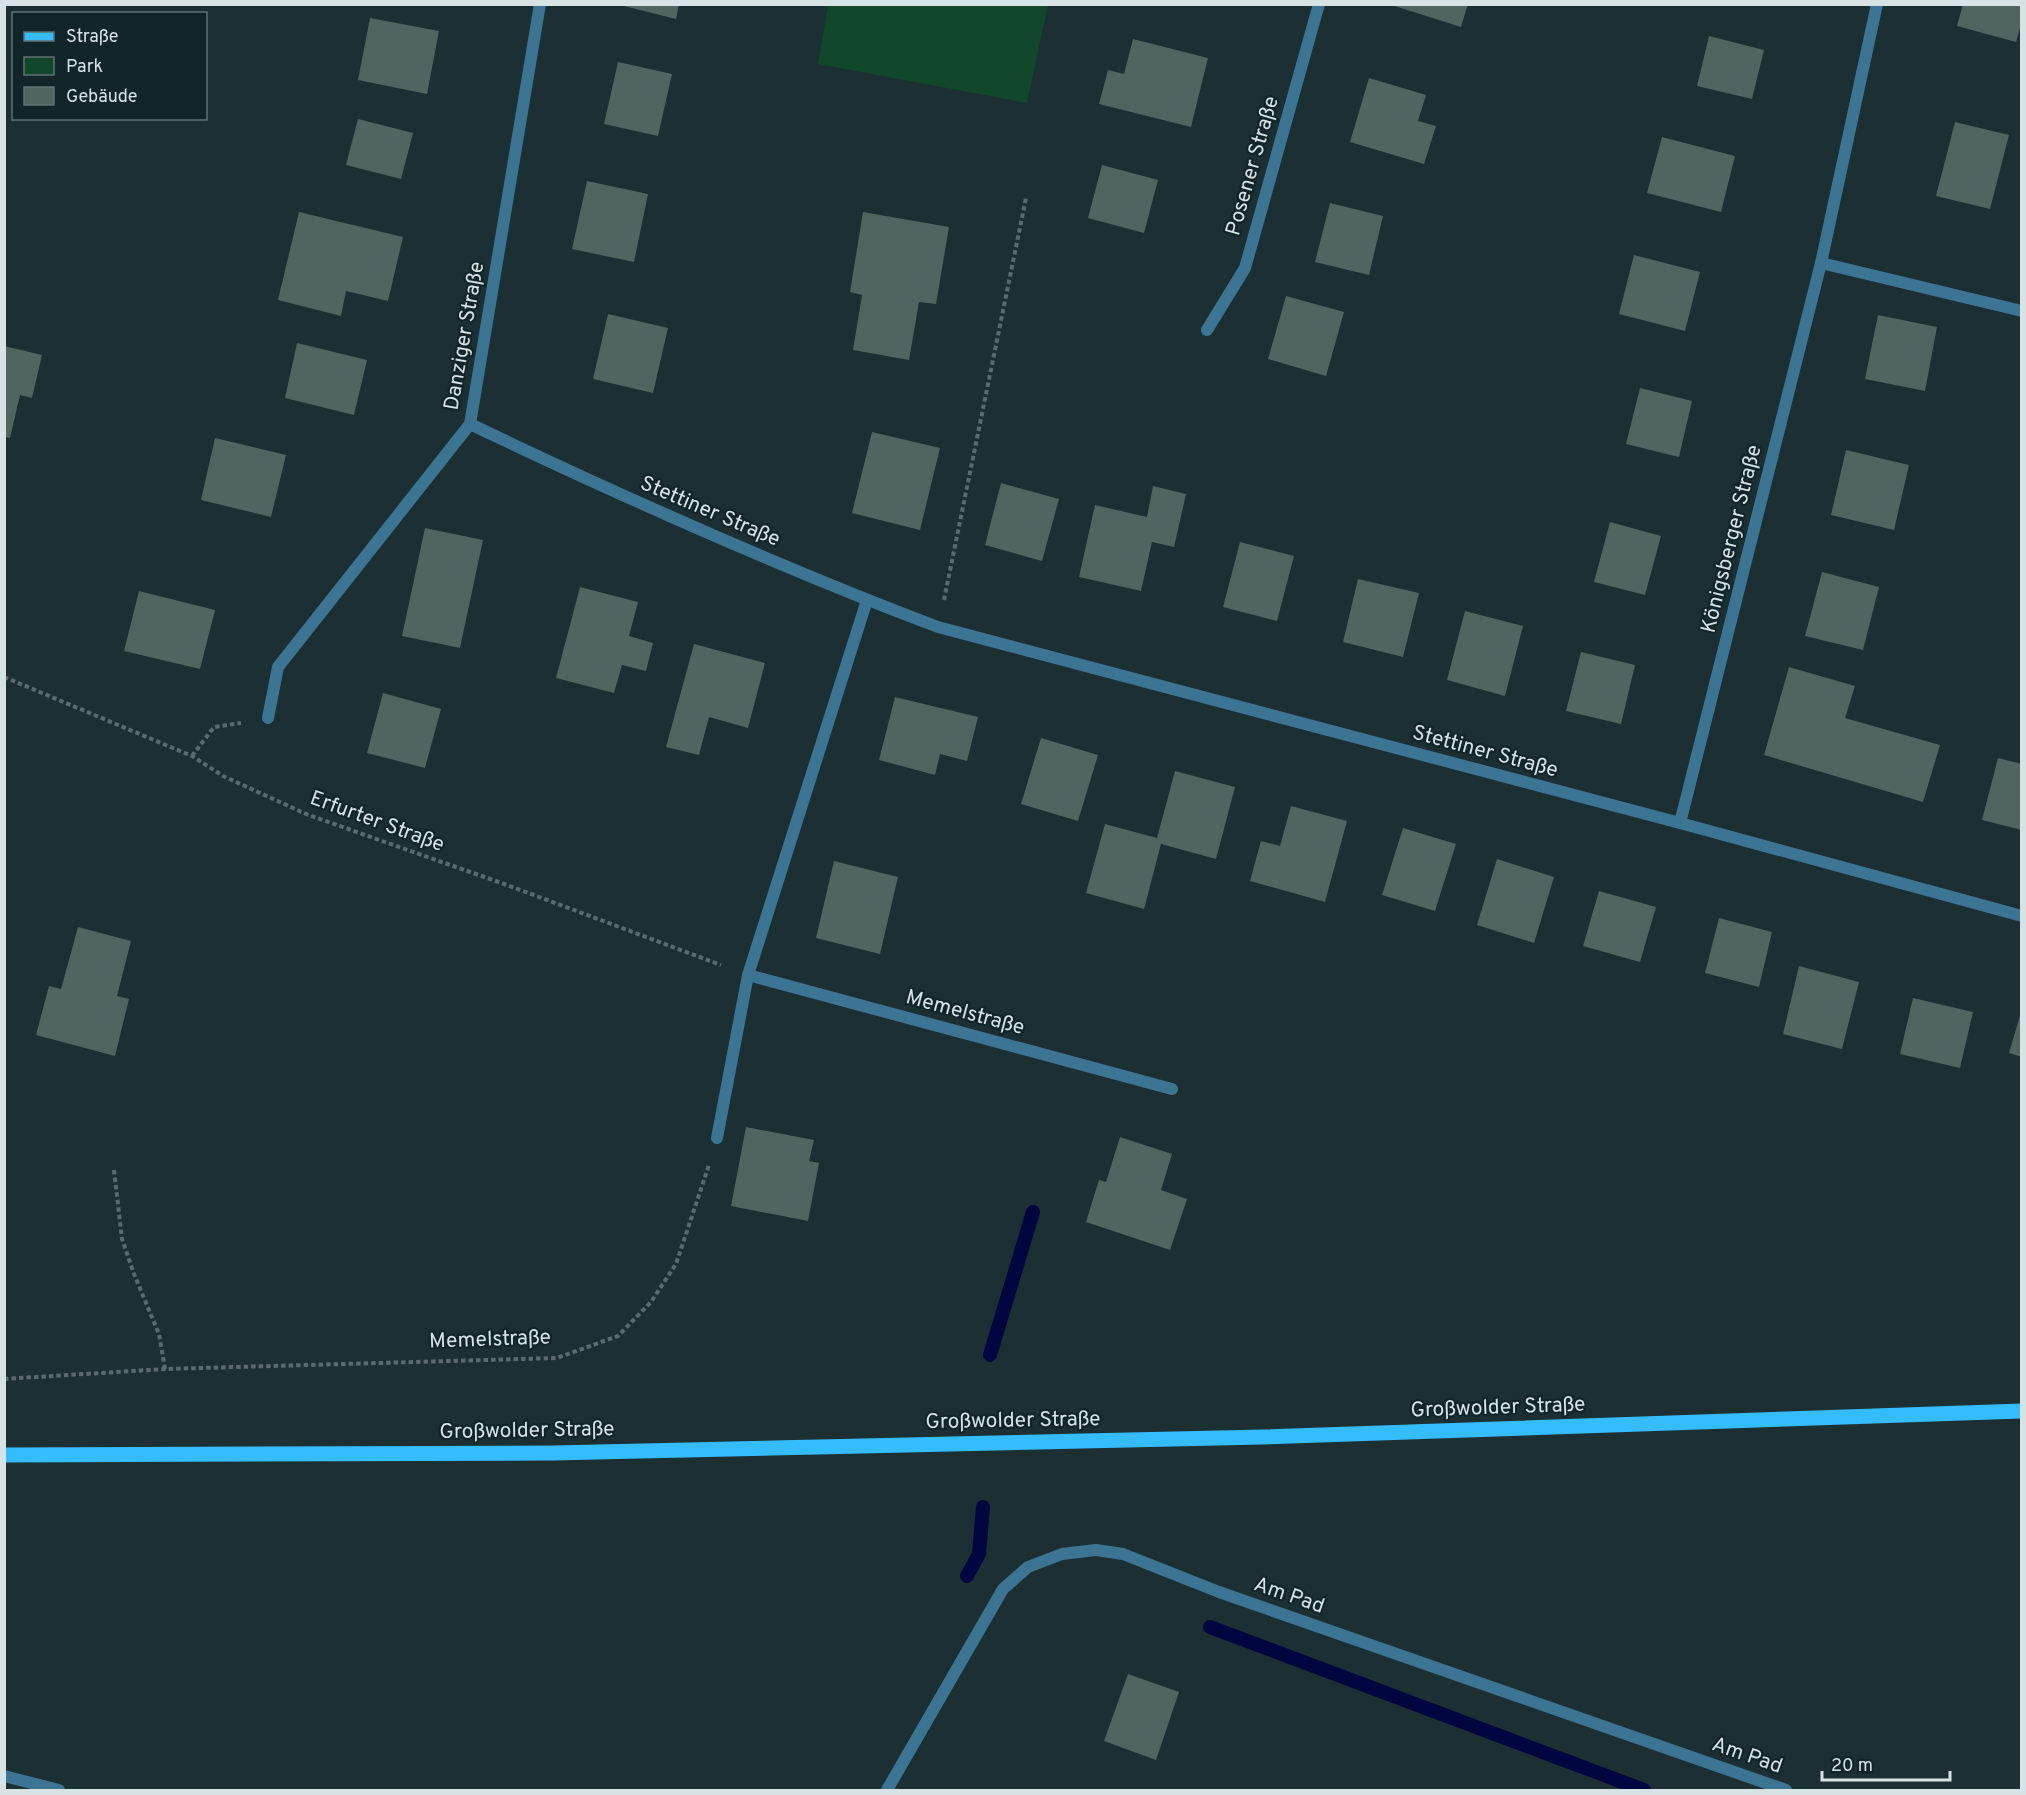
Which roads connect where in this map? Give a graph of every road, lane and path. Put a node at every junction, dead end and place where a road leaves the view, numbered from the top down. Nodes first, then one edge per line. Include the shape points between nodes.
1 (540, 4) edge
2 (1319, 4) edge
3 (1877, 4) edge
4 (1026, 198) dead end
5 (1821, 264) junction
6 (2022, 311) edge
7 (1207, 330) dead end
8 (470, 424) junction
9 (867, 600) junction
10 (938, 627) junction
11 (4, 677) edge
12 (268, 718) joint
13 (192, 756) junction
14 (1680, 823) junction
15 (2022, 916) edge
16 (748, 975) junction
17 (1172, 1089) dead end
18 (717, 1138) joint
19 (114, 1170) dead end
20 (165, 1369) junction
21 (4, 1379) edge
22 (2022, 1412) edge
23 (4, 1455) edge
24 (4, 1776) edge
25 (59, 1791) edge
26 (887, 1791) edge
27 (1786, 1791) edge

1 - 8 street, Danziger Straße
2 - 7 street, Posener Straße via 1245,268
3 - 5 street, Königsberger Straße
4 - 10 path
5 - 6 street
5 - 14 street, Königsberger Straße
8 - 9 street, Stettiner Straße via 590,482
8 - 12 street, Danziger Straße via 278,667
9 - 10 street, Stettiner Straße
9 - 16 street
10 - 14 street, Stettiner Straße
11 - 13 path, Erfurter Straße
12 - 13 path via 214,727
13 - 16 path, Erfurter Straße via 223,776 306,814
14 - 15 street, Stettiner Straße
16 - 17 street, Memelstraße
16 - 18 street
18 - 20 path, Memelstraße via 676,1264 651,1302 618,1336 557,1358
19 - 20 path via 122,1239 159,1335
20 - 21 path, Memelstraße
22 - 23 main road, Großwolder Straße via 1263,1437 576,1452
24 - 25 street
26 - 27 street, Am Pad via 1003,1589 1028,1567 1062,1554 1096,1550 1123,1554 1219,1592

